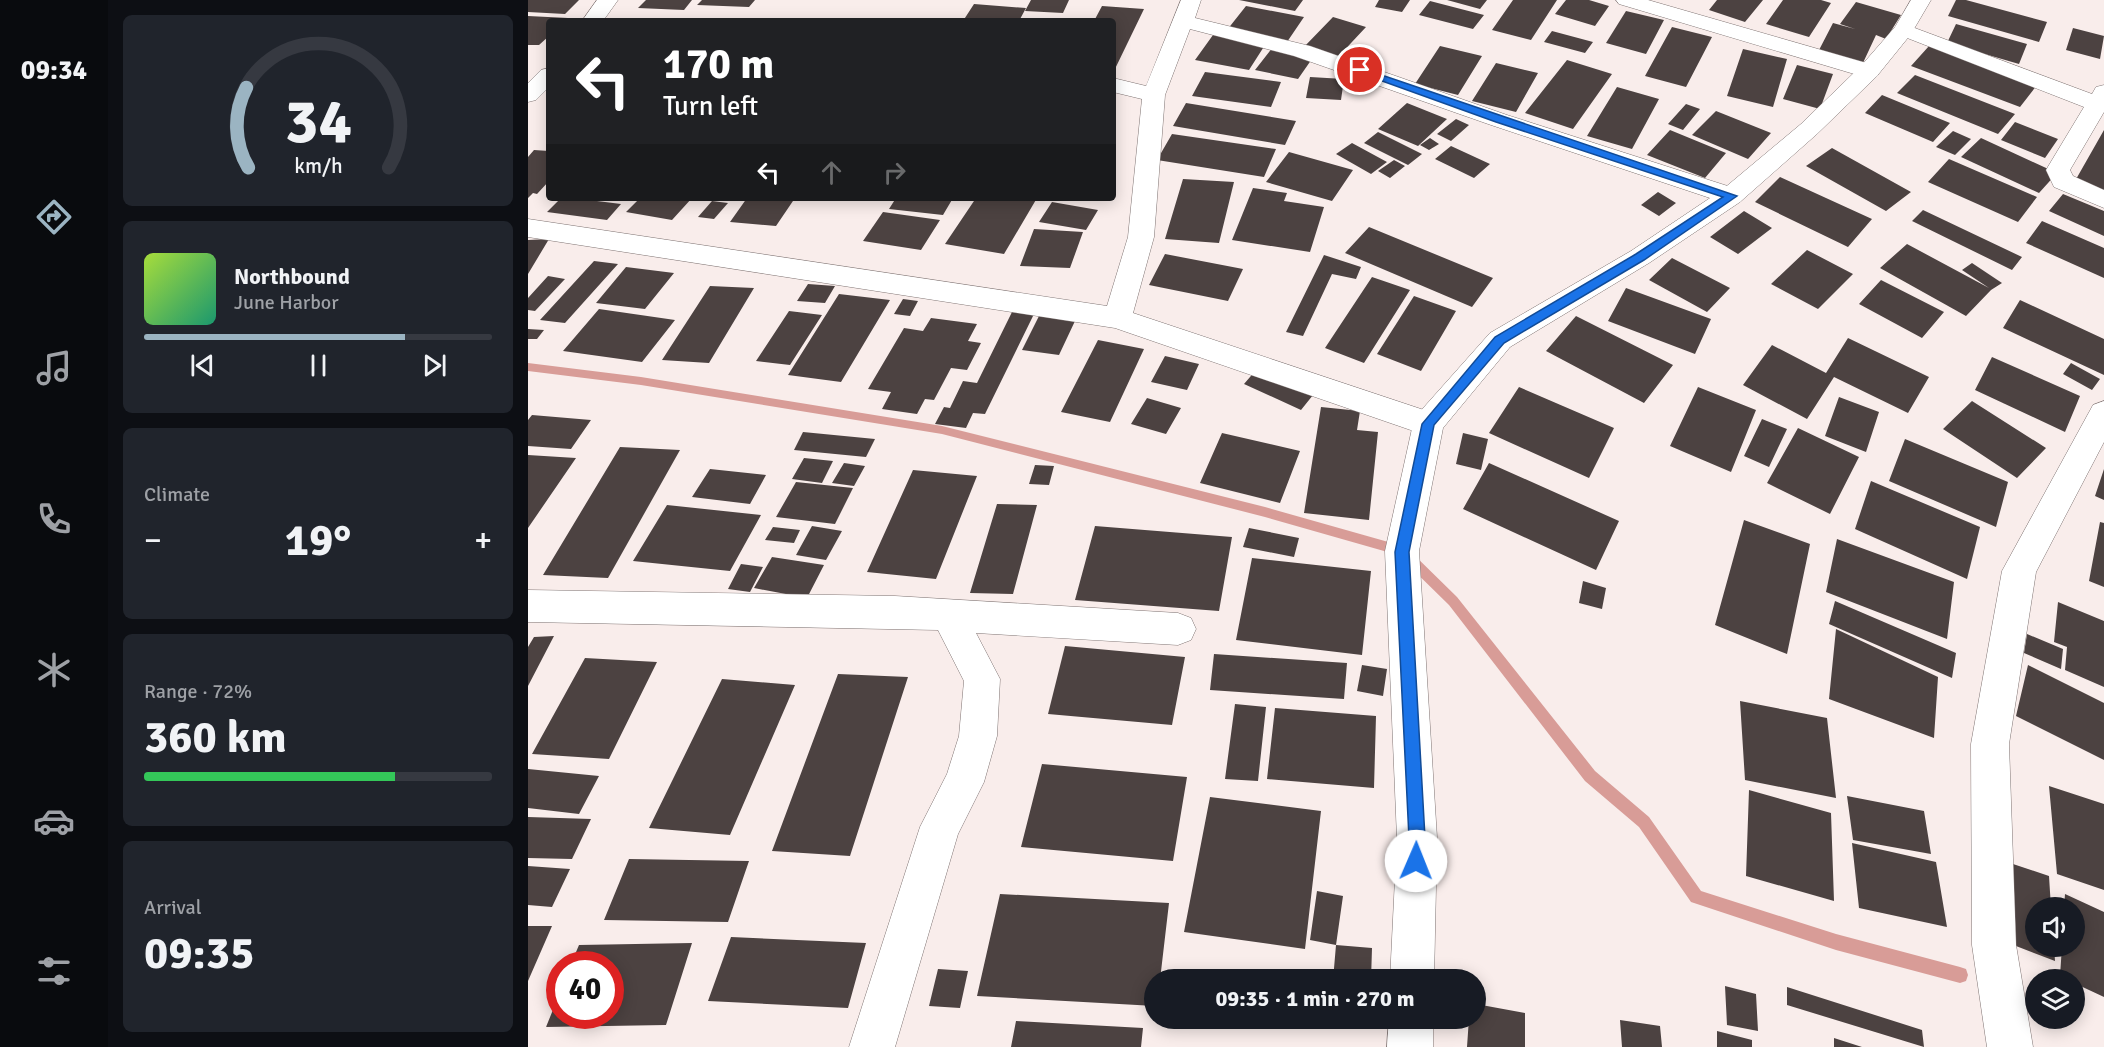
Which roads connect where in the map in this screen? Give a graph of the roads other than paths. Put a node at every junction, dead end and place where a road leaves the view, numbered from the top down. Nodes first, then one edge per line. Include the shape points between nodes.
1 (608, 0) edge
2 (1626, 0) edge
3 (1921, 0) edge
4 (1677, 7) edge
5 (1187, 10) edge
6 (594, 18) edge
7 (1904, 30) junction
8 (1869, 71) junction
9 (546, 78) edge
10 (1116, 86) edge
11 (528, 95) edge
12 (1154, 95) junction
13 (2101, 98) edge
14 (1731, 196) junction
15 (2104, 200) edge
16 (528, 228) edge
17 (1118, 318) junction
18 (2104, 413) edge
19 (1428, 424) junction
20 (528, 606) edge
21 (949, 617) junction
22 (1178, 629) dead end
23 (1412, 969) edge
24 (1411, 1029) edge
25 (872, 1047) edge
26 (1410, 1047) edge
27 (2010, 1047) edge

1 - 6 street
2 - 4 street
3 - 7 street
4 - 8 street
5 - 12 street
5 - 14 street via 1499,120
7 - 8 street
7 - 13 street
8 - 14 street
9 - 11 street
10 - 12 street
12 - 17 street via 1141,237
13 - 15 street via 2058,170 2062,181
14 - 19 street via 1640,257 1500,340
16 - 17 street
17 - 19 street
18 - 27 street via 2019,571 1990,744 1994,945
19 - 23 street via 1402,552 1417,838
20 - 21 street via 895,612
21 - 22 street
21 - 25 street via 982,679 978,736 964,782 940,827
24 - 26 street

